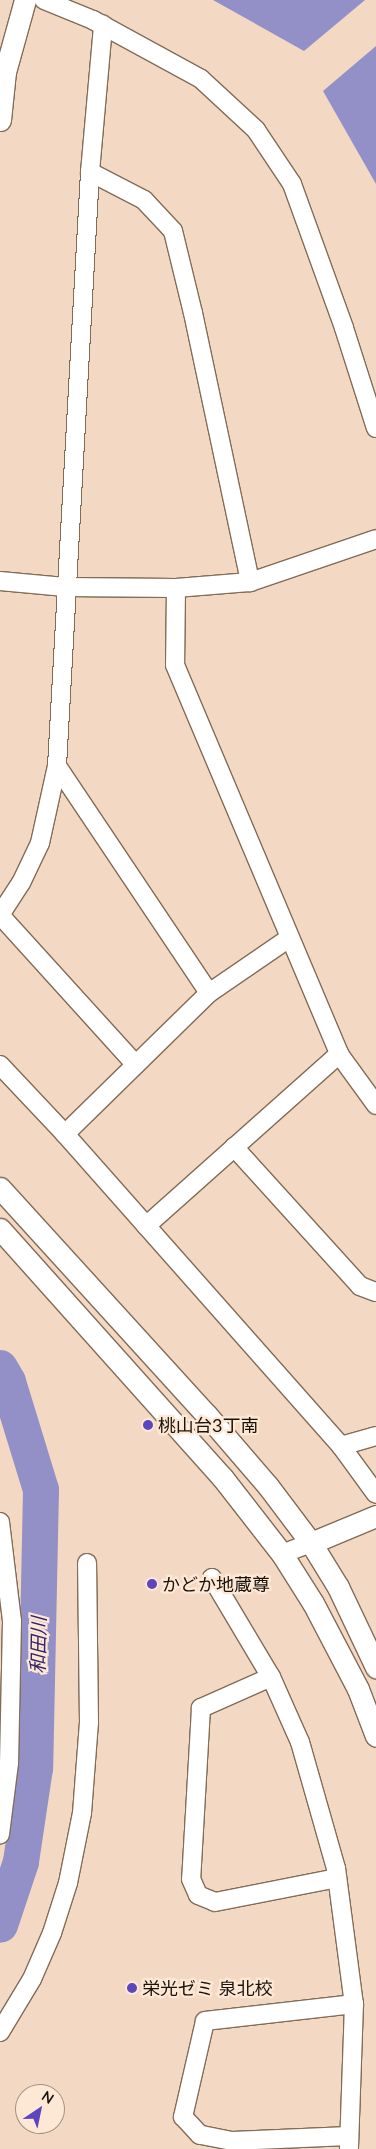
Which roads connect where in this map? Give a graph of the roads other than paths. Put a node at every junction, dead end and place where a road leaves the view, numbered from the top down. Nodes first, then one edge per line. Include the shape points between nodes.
1 (25, 0) edge
2 (44, 0) edge
3 (103, 25) junction
4 (0, 120) edge
5 (90, 172) junction
6 (376, 428) edge
7 (376, 539) edge
8 (0, 581) edge
9 (250, 582) junction
10 (66, 586) junction
11 (176, 588) junction
12 (57, 766) junction
13 (0, 915) edge
14 (288, 939) junction
15 (209, 993) junction
16 (339, 1054) junction
17 (0, 1065) edge
18 (136, 1065) junction
19 (376, 1105) edge
20 (65, 1134) junction
21 (234, 1147) junction
22 (0, 1188) edge
23 (146, 1226) junction
24 (0, 1228) edge
25 (376, 1292) edge
26 (376, 1436) edge
27 (341, 1446) junction
28 (376, 1494) edge
29 (376, 1516) edge
30 (0, 1522) edge
31 (312, 1543) junction
32 (282, 1554) junction
33 (87, 1563) dead end
34 (3, 1569) edge
35 (212, 1578) dead end
36 (376, 1667) edge
37 (271, 1676) junction
38 (376, 1736) edge
39 (0, 1834) edge
40 (338, 1878) junction
41 (354, 2004) junction
42 (0, 2032) edge
43 (349, 2142) edge

1 - 4 street via 5,72
2 - 3 street
3 - 5 street
3 - 6 street via 201,79 256,130 292,184
5 - 9 street via 144,200 173,231 194,313
5 - 10 street
7 - 9 street
8 - 10 street
9 - 11 street
10 - 11 street
10 - 12 street
11 - 14 street via 175,665
12 - 13 street via 40,843 21,883
12 - 15 street
13 - 18 street
14 - 15 street
14 - 16 street
15 - 18 street
16 - 19 street
16 - 21 street
17 - 20 street
18 - 20 street
20 - 23 street
21 - 23 street
21 - 25 street via 360,1286
22 - 31 street via 206,1414
23 - 27 street
24 - 32 street via 222,1477
26 - 27 street
27 - 28 street
29 - 31 street
30 - 34 street
31 - 32 street
31 - 36 street via 338,1587
32 - 38 street via 313,1603 353,1680
33 - 42 street via 89,1723 82,1813 68,1883 52,1933 32,1979
34 - 39 street via 12,1621 10,1725
35 - 37 street
37 - 40 street via 300,1742
37 - 40 street via 201,1708 191,1879 198,1895 215,1902
40 - 41 street
41 - 43 street
41 - 43 street via 205,2021 183,2116 200,2135 232,2141

